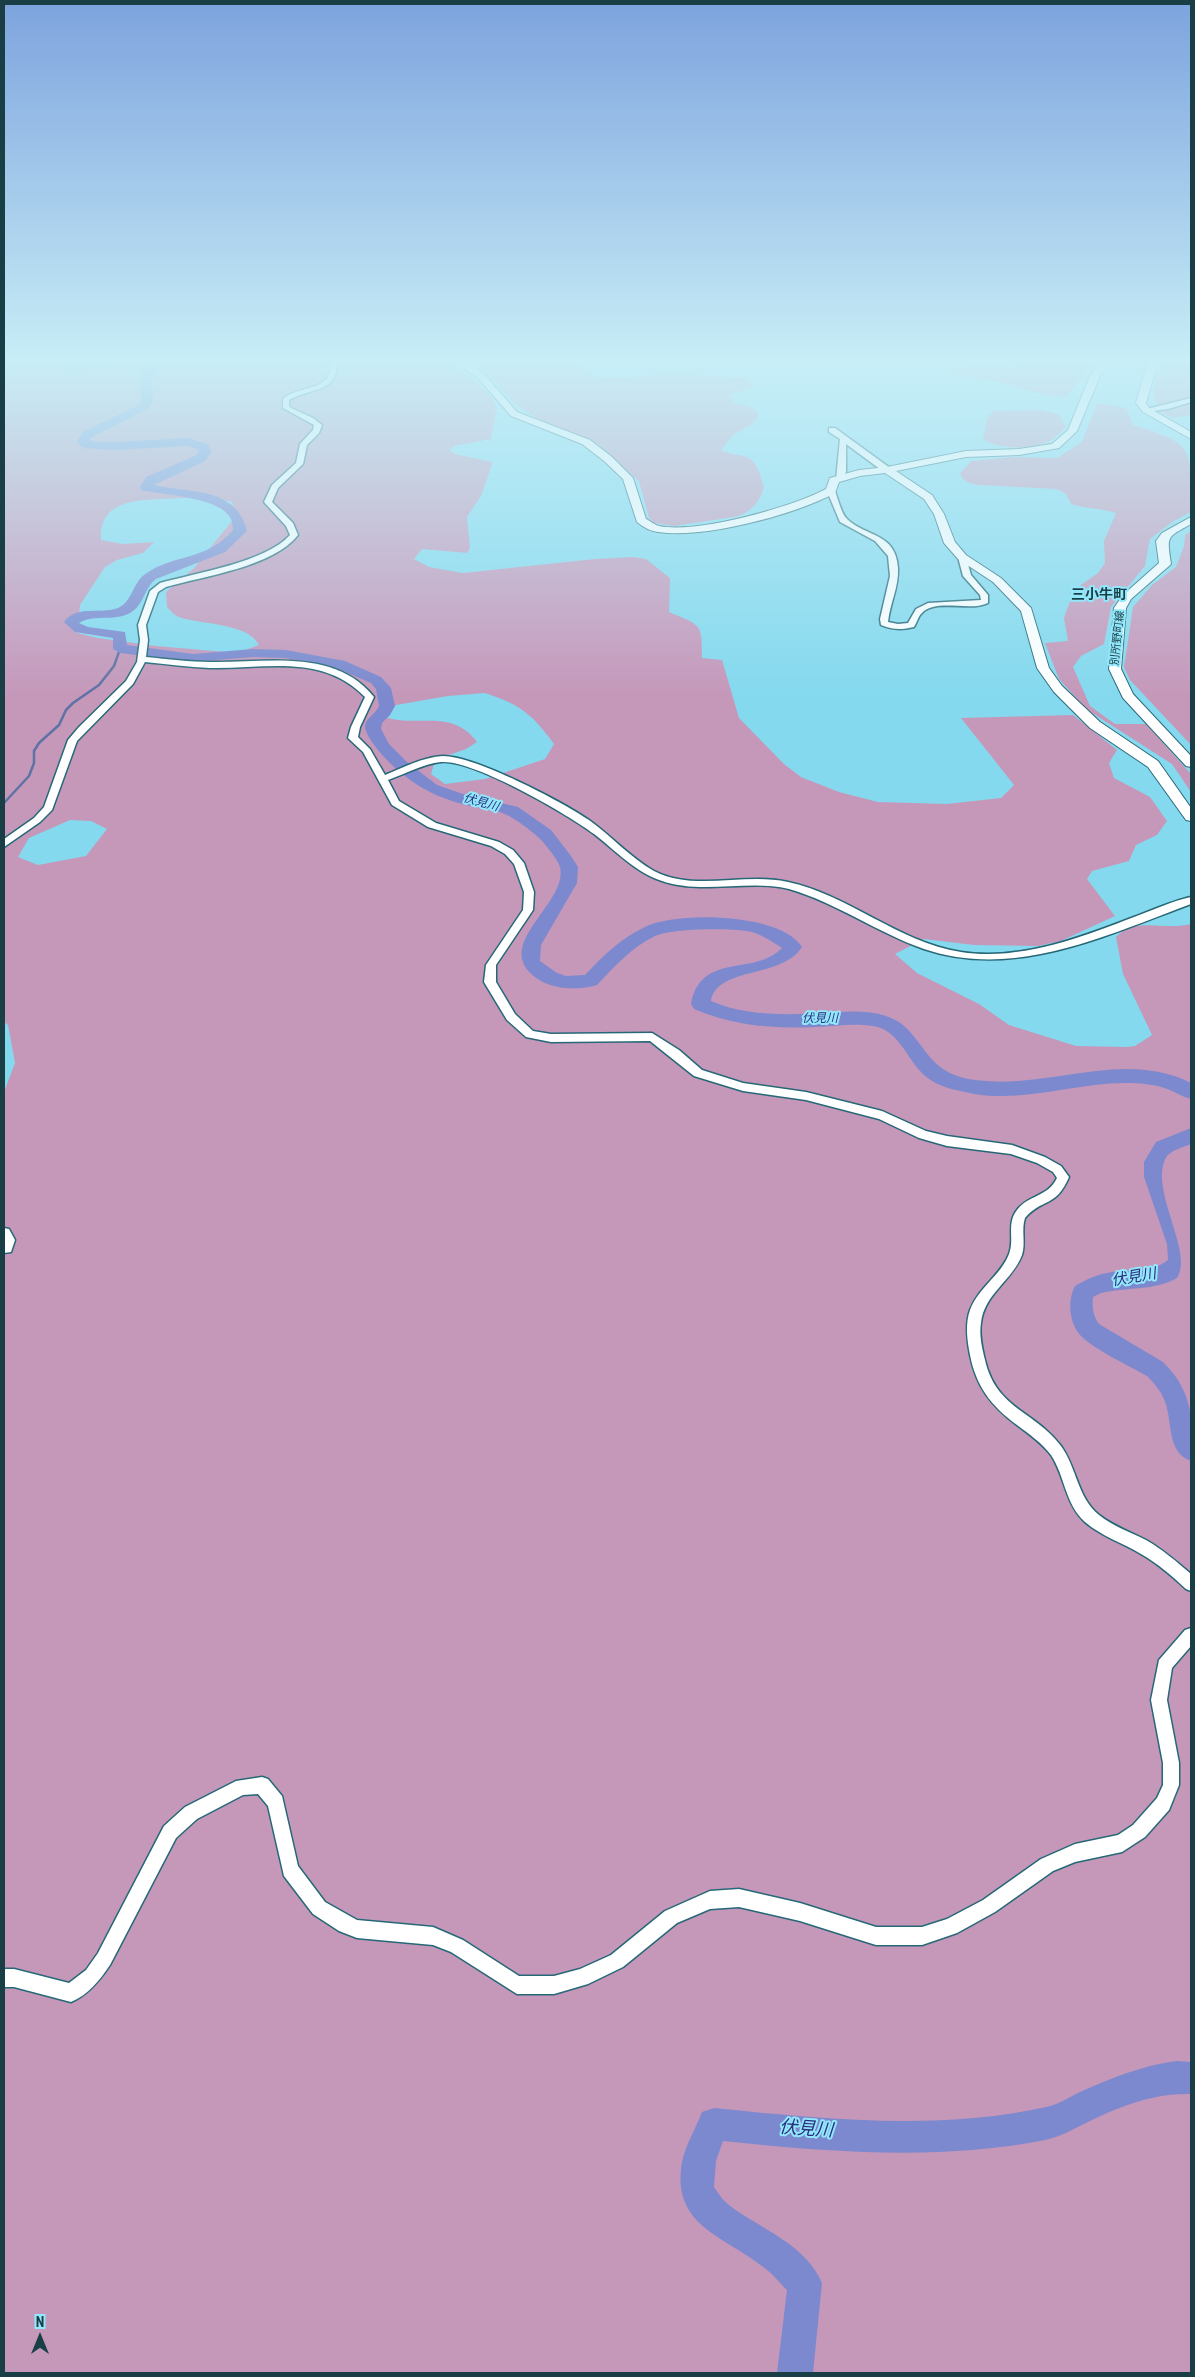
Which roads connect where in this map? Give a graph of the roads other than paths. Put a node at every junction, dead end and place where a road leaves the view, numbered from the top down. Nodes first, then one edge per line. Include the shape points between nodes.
1 (291, 472) edge
2 (621, 472) edge
3 (842, 472) edge
4 (868, 472) edge
5 (890, 472) edge
6 (839, 478) junction
7 (831, 490) junction
8 (1191, 520) edge
9 (962, 557) junction
10 (141, 659) junction
11 (1191, 763) edge
12 (388, 777) junction
13 (1191, 817) edge
14 (4, 844) edge
15 (1191, 900) edge
16 (4, 1233) edge
17 (4, 1248) edge
18 (1191, 1584) edge
19 (1191, 1635) edge
20 (4, 1978) edge

1 - 10 street via 275,487 268,502 290,524 294,535 292,540 262,556 164,585 154,591 142,625
2 - 7 street via 632,486 638,517 652,527 674,530 742,521 805,504
3 - 6 street
4 - 6 street
5 - 9 street via 928,497 950,543
6 - 7 street via 834,480
7 - 9 street via 843,520 877,538 891,553 895,580 884,623 901,627 910,625 924,607 986,602 984,595 967,576
8 - 11 street, 別所野町線 via 1168,533 1162,541 1165,564 1127,597 1120,608 1115,669 1127,695
9 - 13 street via 997,580 1027,610 1043,668 1058,689 1095,725 1153,764
10 - 12 street via 212,665 295,664 350,677 362,685 370,697 367,709 353,730 353,738
10 - 14 street via 130,682 73,740 49,808
12 - 15 street via 425,763 455,760 501,776 548,800 585,822 660,878 683,883 785,884 816,893 944,953 977,957 1023,955 1054,948
12 - 18 street via 391,798 409,812 432,825 495,844 519,863 529,892 528,910 491,965 490,982 511,1017 530,1034 551,1038 652,1037 698,1073 743,1087 806,1096 882,1115 923,1135 947,1142 1012,1150 1057,1169 1063,1177 1060,1188 1049,1198 1023,1210 1018,1218 1015,1255 986,1290 977,1310 973,1340 981,1376 991,1394 1046,1437 1061,1459 1087,1515 1148,1550
16 - 17 street via 9,1240
19 - 20 street via 1166,1665 1158,1700 1171,1764 1170,1785 1163,1804 1139,1831 1122,1843 1075,1853 1047,1865 989,1906 951,1927 922,1936 876,1936 800,1912 740,1898 710,1900 671,1917 617,1961 582,1978 554,1986 517,1986 457,1946 433,1936 358,1929 345,1925 319,1908 290,1870 276,1802 262,1785 242,1786 192,1813 170,1832 104,1959 92,1976 71,1993

